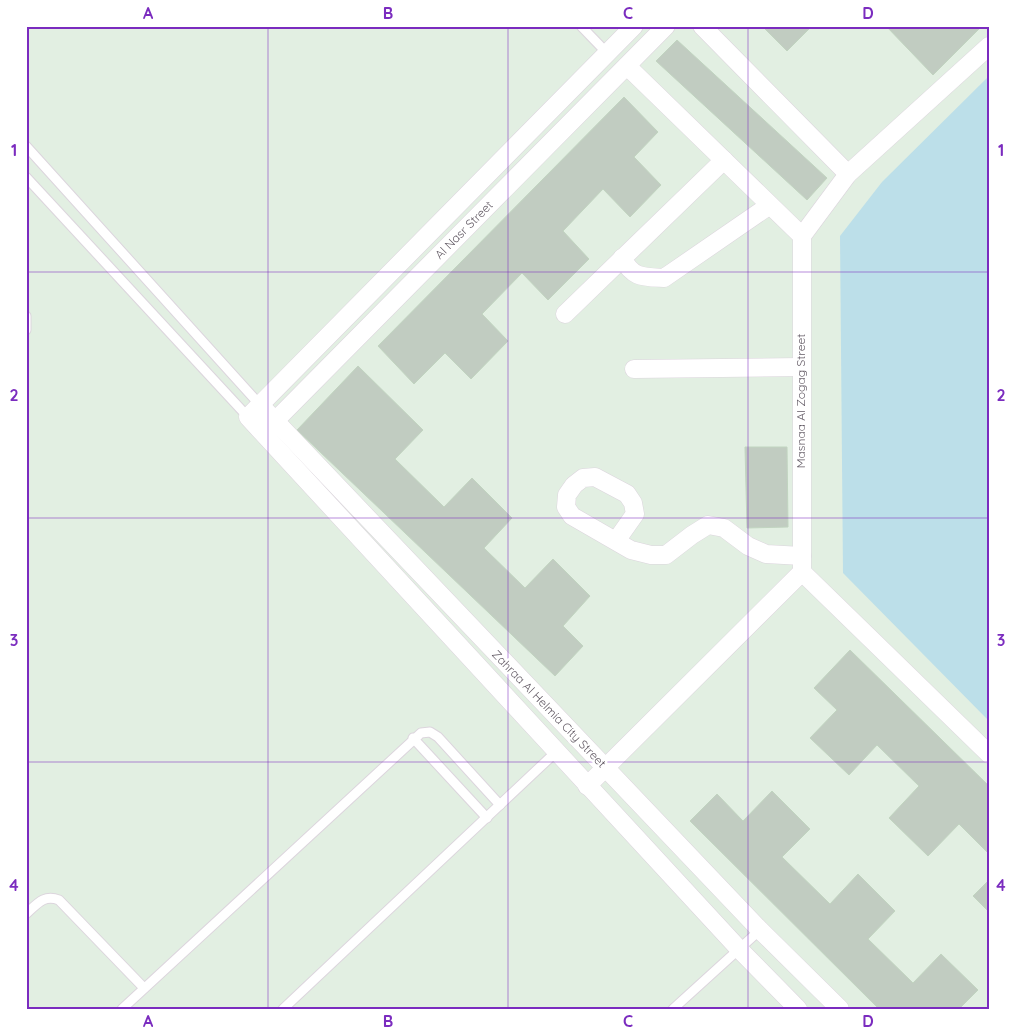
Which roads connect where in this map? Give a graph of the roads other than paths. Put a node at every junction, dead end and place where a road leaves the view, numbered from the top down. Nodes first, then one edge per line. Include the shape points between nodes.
1 (581, 26) edge
2 (634, 26) edge
3 (702, 26) edge
4 (660, 28) edge
5 (989, 46) edge
6 (607, 53) junction
7 (627, 66) junction
8 (26, 146) edge
9 (724, 160) junction
10 (848, 174) junction
11 (26, 177) edge
12 (770, 205) junction
13 (802, 236) junction
14 (622, 258) junction
15 (564, 314) dead end
16 (26, 316) edge
17 (26, 330) edge
18 (801, 367) junction
19 (634, 369) dead end
20 (255, 412) junction
21 (275, 421) junction
22 (262, 433) junction
23 (616, 541) dead end
24 (802, 564) junction
25 (413, 738) junction
26 (556, 752) junction
27 (989, 754) edge
28 (605, 768) junction
29 (587, 786) junction
30 (500, 805) junction
31 (487, 818) junction
32 (26, 914) edge
33 (760, 930) junction
34 (739, 949) junction
35 (144, 988) junction
36 (122, 1009) edge
37 (283, 1009) edge
38 (673, 1009) edge
39 (798, 1009) edge
40 (840, 1009) edge

1 - 6 lane
2 - 6 street, Al Nasr Street
3 - 10 street
4 - 7 street, Al Nasr Street
5 - 10 street
6 - 20 street, Al Nasr Street
7 - 9 street
7 - 21 street, Al Nasr Street
8 - 20 lane
9 - 12 street
9 - 14 street
10 - 13 street
11 - 20 lane
12 - 13 street
12 - 14 street via 664,278 645,278 629,271
13 - 18 street, Masnaa Al Zogag Street
14 - 15 street
16 - 17 lane
18 - 19 street
18 - 24 street, Masnaa Al Zogag Street
20 - 21 street, Zahraa Al Helmia City Street
20 - 22 street, Zahraa Al Helmia City Street
21 - 22 street, Al Nasr Street
21 - 28 street, Zahraa Al Helmia City Street
22 - 26 street, Zahraa Al Helmia City Street
23 - 24 street via 632,550 666,555 708,525 724,528 748,546 766,554
24 - 27 street
24 - 28 street
25 - 30 lane via 421,732 430,732 438,737
25 - 31 lane
25 - 35 lane
26 - 29 street, Zahraa Al Helmia City Street
26 - 30 lane
28 - 29 street
28 - 33 street, Zahraa Al Helmia City Street
29 - 34 street, Zahraa Al Helmia City Street
30 - 31 lane
31 - 37 lane
32 - 35 lane via 42,899 59,900
33 - 34 lane
33 - 40 street, Zahraa Al Helmia City Street
34 - 38 lane
34 - 39 street, Zahraa Al Helmia City Street
35 - 36 lane

